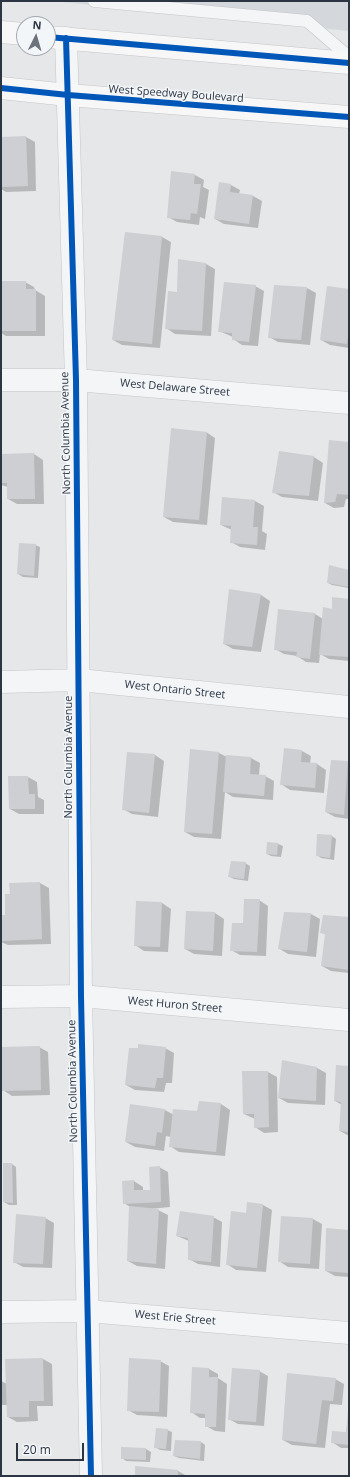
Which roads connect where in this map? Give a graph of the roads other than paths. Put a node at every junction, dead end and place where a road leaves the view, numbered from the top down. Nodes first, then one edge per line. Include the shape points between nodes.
1 (94, 1) edge
2 (1, 32) edge
3 (16, 33) edge
4 (57, 38) edge
5 (349, 57) edge
6 (349, 63) edge
7 (1, 88) edge
8 (68, 95) junction
9 (349, 117) edge
10 (1, 380) edge
11 (76, 380) junction
12 (349, 403) edge
13 (79, 680) junction
14 (1, 682) edge
15 (349, 707) edge
16 (81, 996) junction
17 (1, 997) edge
18 (349, 1020) edge
19 (88, 1311) junction
20 (1, 1312) edge
21 (349, 1332) edge
22 (91, 1476) edge

1 - 5 lane via 306,21
2 - 3 main road
4 - 6 main road
4 - 8 street, North Columbia Avenue
7 - 8 main road, West Speedway Boulevard
8 - 9 main road, West Speedway Boulevard
8 - 11 street, North Columbia Avenue
10 - 11 street, West Delaware Street
11 - 12 street, West Delaware Street
11 - 13 street, North Columbia Avenue
13 - 14 street, West Ontario Street
13 - 15 street, West Ontario Street
13 - 16 street, North Columbia Avenue
16 - 17 street, West Huron Street
16 - 18 street, West Huron Street
16 - 19 street, North Columbia Avenue
19 - 20 street, West Erie Street
19 - 21 street, West Erie Street
19 - 22 street, North Columbia Avenue

